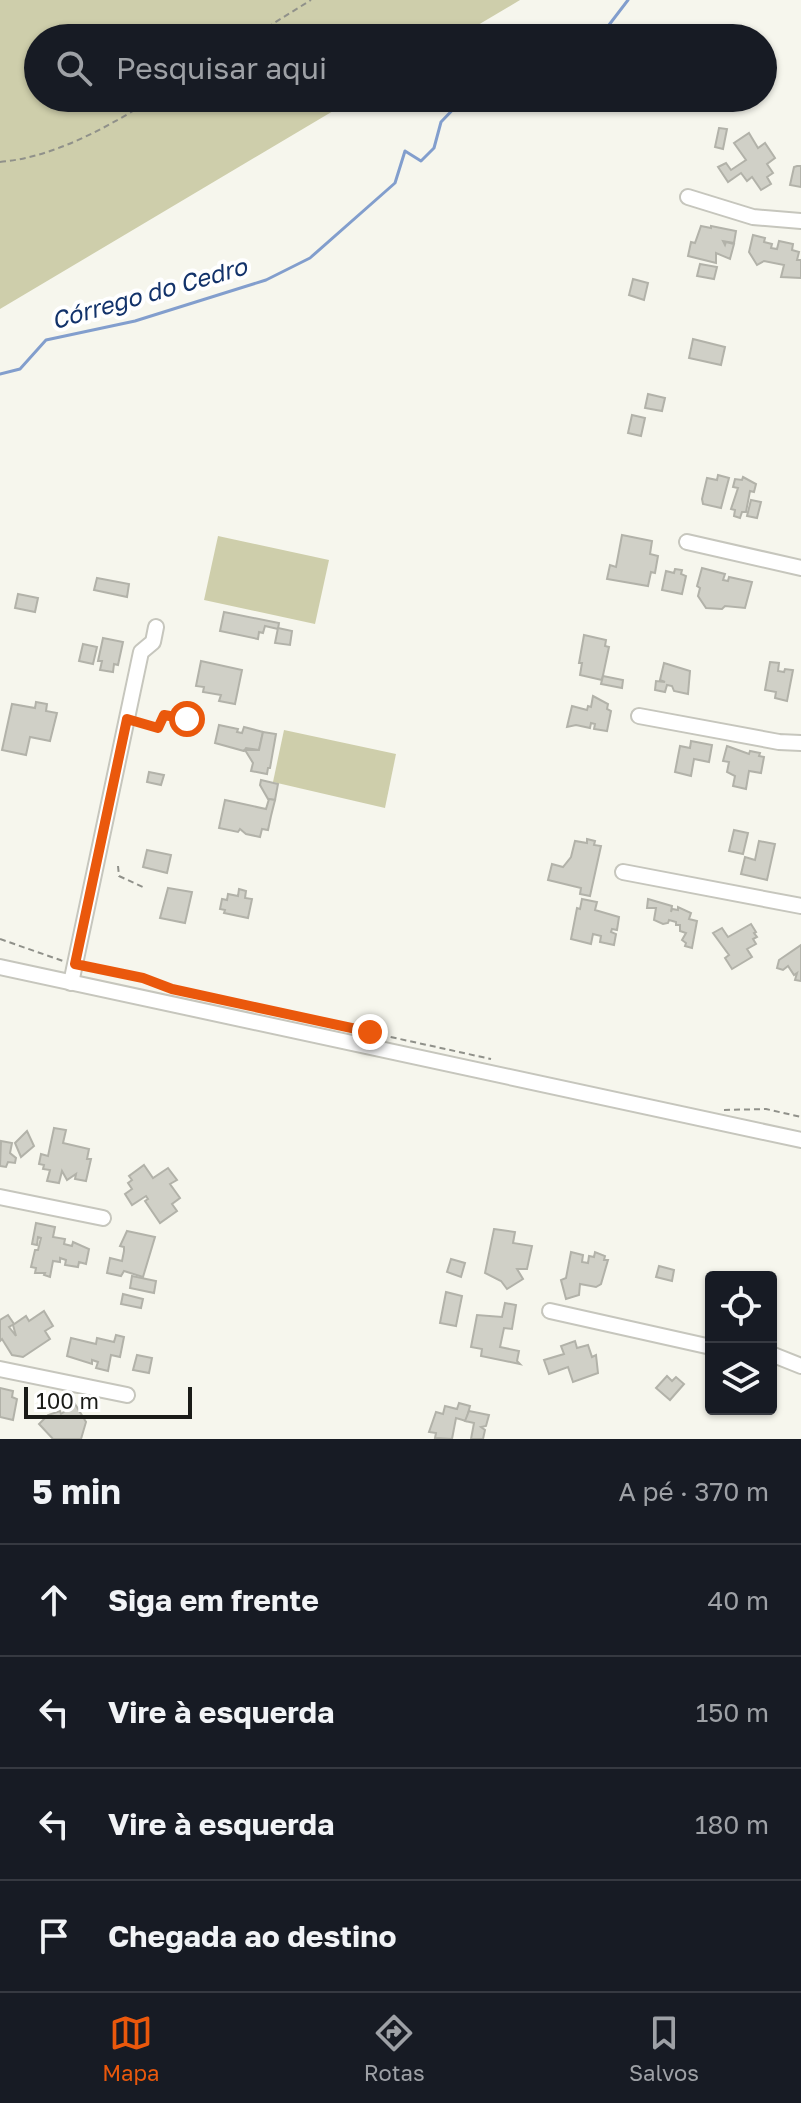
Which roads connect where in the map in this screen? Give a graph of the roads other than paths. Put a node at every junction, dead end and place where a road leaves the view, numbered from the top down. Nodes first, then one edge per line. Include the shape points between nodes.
1 (688, 197) dead end
2 (801, 221) edge
3 (687, 542) dead end
4 (801, 568) edge
5 (156, 627) dead end
6 (639, 716) dead end
7 (801, 743) edge
8 (623, 872) dead end
9 (801, 906) edge
10 (0, 967) edge
11 (71, 983) junction
12 (801, 1140) edge
13 (0, 1197) edge
14 (103, 1218) dead end
15 (550, 1311) dead end
16 (705, 1346) edge
17 (777, 1356) edge
18 (801, 1366) edge
19 (0, 1369) edge
20 (127, 1395) dead end

1 - 2 street via 753,217
3 - 4 street
5 - 11 street via 153,642 141,652
6 - 7 street
8 - 9 street
10 - 11 street
11 - 12 street
13 - 14 street
15 - 16 street
17 - 18 street
19 - 20 street

